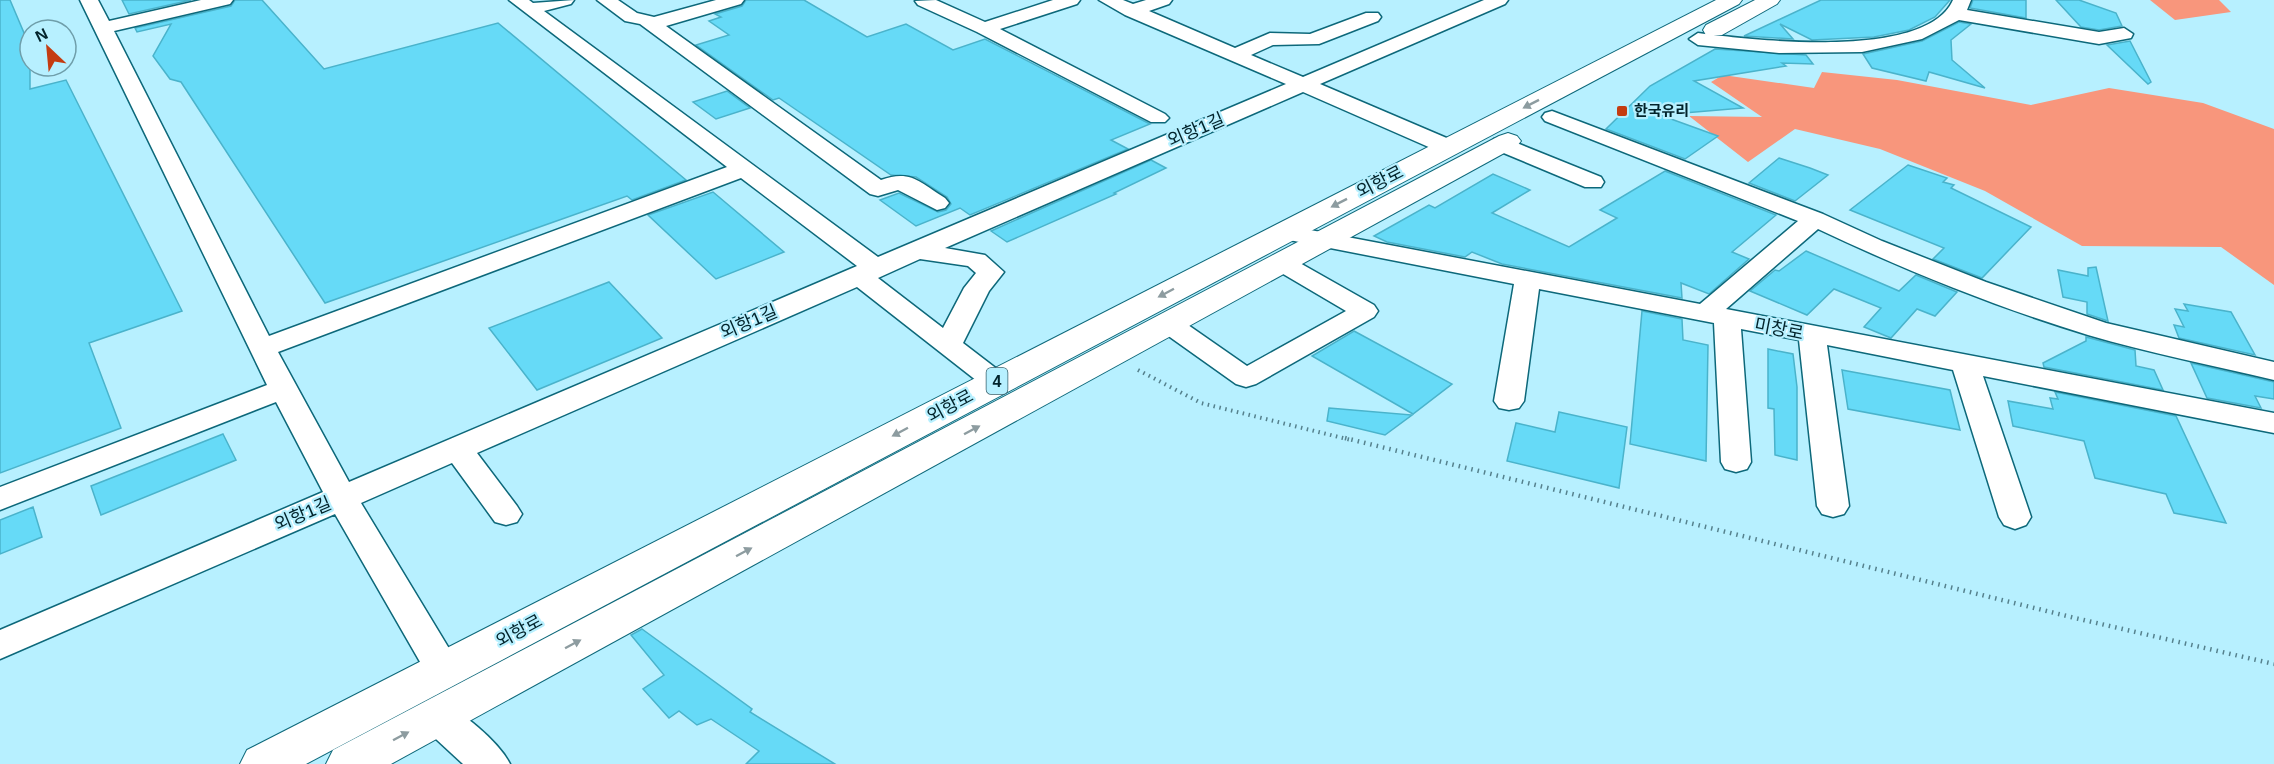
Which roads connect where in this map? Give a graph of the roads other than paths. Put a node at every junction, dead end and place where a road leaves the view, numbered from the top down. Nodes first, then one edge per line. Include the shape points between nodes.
1 (89, 0) edge
2 (224, 0) edge
3 (565, 0) edge
4 (606, 0) edge
5 (735, 0) edge
6 (1071, 0) edge
7 (1108, 0) edge
8 (1163, 0) edge
9 (1499, 0) edge
10 (1732, 0) edge
11 (1770, 0) edge
12 (924, 1) edge
13 (524, 4) edge
14 (1959, 7) edge
15 (1131, 10) junction
16 (1372, 17) dead end
17 (651, 24) junction
18 (104, 28) junction
19 (984, 28) junction
20 (2124, 34) dead end
21 (1698, 39) junction
22 (1234, 56) junction
23 (1302, 85) junction
24 (1551, 117) junction
25 (1158, 118) dead end
26 (1502, 144) junction
27 (1448, 147) junction
28 (743, 168) junction
29 (1593, 182) dead end
30 (937, 203) dead end
31 (1815, 219) junction
32 (1324, 241) junction
33 (1283, 248) junction
34 (915, 251) junction
35 (867, 272) junction
36 (1528, 280) junction
37 (1716, 317) junction
38 (1169, 324) junction
39 (1812, 335) junction
40 (948, 345) junction
41 (262, 348) junction
42 (1965, 364) junction
43 (2274, 371) edge
44 (996, 382) junction
45 (284, 389) junction
46 (1509, 401) dead end
47 (2274, 423) edge
48 (457, 448) junction
49 (1736, 462) dead end
50 (342, 498) junction
51 (0, 499) edge
52 (1833, 506) dead end
53 (506, 514) dead end
54 (2015, 517) dead end
55 (0, 645) edge
56 (444, 670) junction
57 (437, 717) junction
58 (263, 764) edge
59 (349, 764) edge
60 (490, 764) edge

1 - 18 street
2 - 18 street
3 - 13 street
4 - 17 street via 631,17
5 - 17 street
6 - 19 street
7 - 15 street
8 - 15 street
9 - 23 street, 외항1길
10 -> 27 main road, 외항로 / 4
11 - 21 main road, 외항로 / 4
12 - 19 street
13 - 28 street
14 - 20 street via 2099,38
14 - 21 street via 1915,35 1855,46 1793,48
15 - 22 street
16 - 22 street via 1312,40 1270,39
17 - 30 street via 878,189 900,181
18 - 41 street
19 - 25 street
21 - 24 main road, 외항로 / 4
22 - 23 street
23 - 27 street
23 - 34 street, 외항1길
24 - 26 main road, 외항로 / 4
24 - 31 street
26 - 29 street
26 - 32 main road, 외항로 / 4
27 -> 33 main road, 외항로 / 4
28 - 35 street
28 - 41 street
31 - 37 street
31 - 43 street via 1936,271 2098,329
32 - 33 main road, 외항로 / 4
32 - 36 street, 미창로
33 - 38 main road, 외항로 / 4
33 - 38 street via 1365,311 1246,378
33 -> 44 main road, 외항로 / 4
34 - 35 street, 외항1길
34 - 40 street via 976,260 991,272 977,288
35 - 40 street
35 - 48 street, 외항1길
36 - 37 street, 미창로
36 - 46 street
37 - 39 street, 미창로
37 - 49 street
57 -> 38 main road, 외항로 / 4
39 - 42 street, 미창로
39 - 52 street
40 - 44 street
41 - 45 street
42 - 47 street, 미창로
42 - 54 street
44 -> 56 main road, 외항로 / 4
45 - 50 street
45 - 51 street
48 - 50 street, 외항1길
48 - 53 street
50 - 55 street, 외항1길
50 - 56 street
56 - 58 main road, 외항로 / 4
59 -> 57 main road, 외항로 / 4
57 - 60 street

